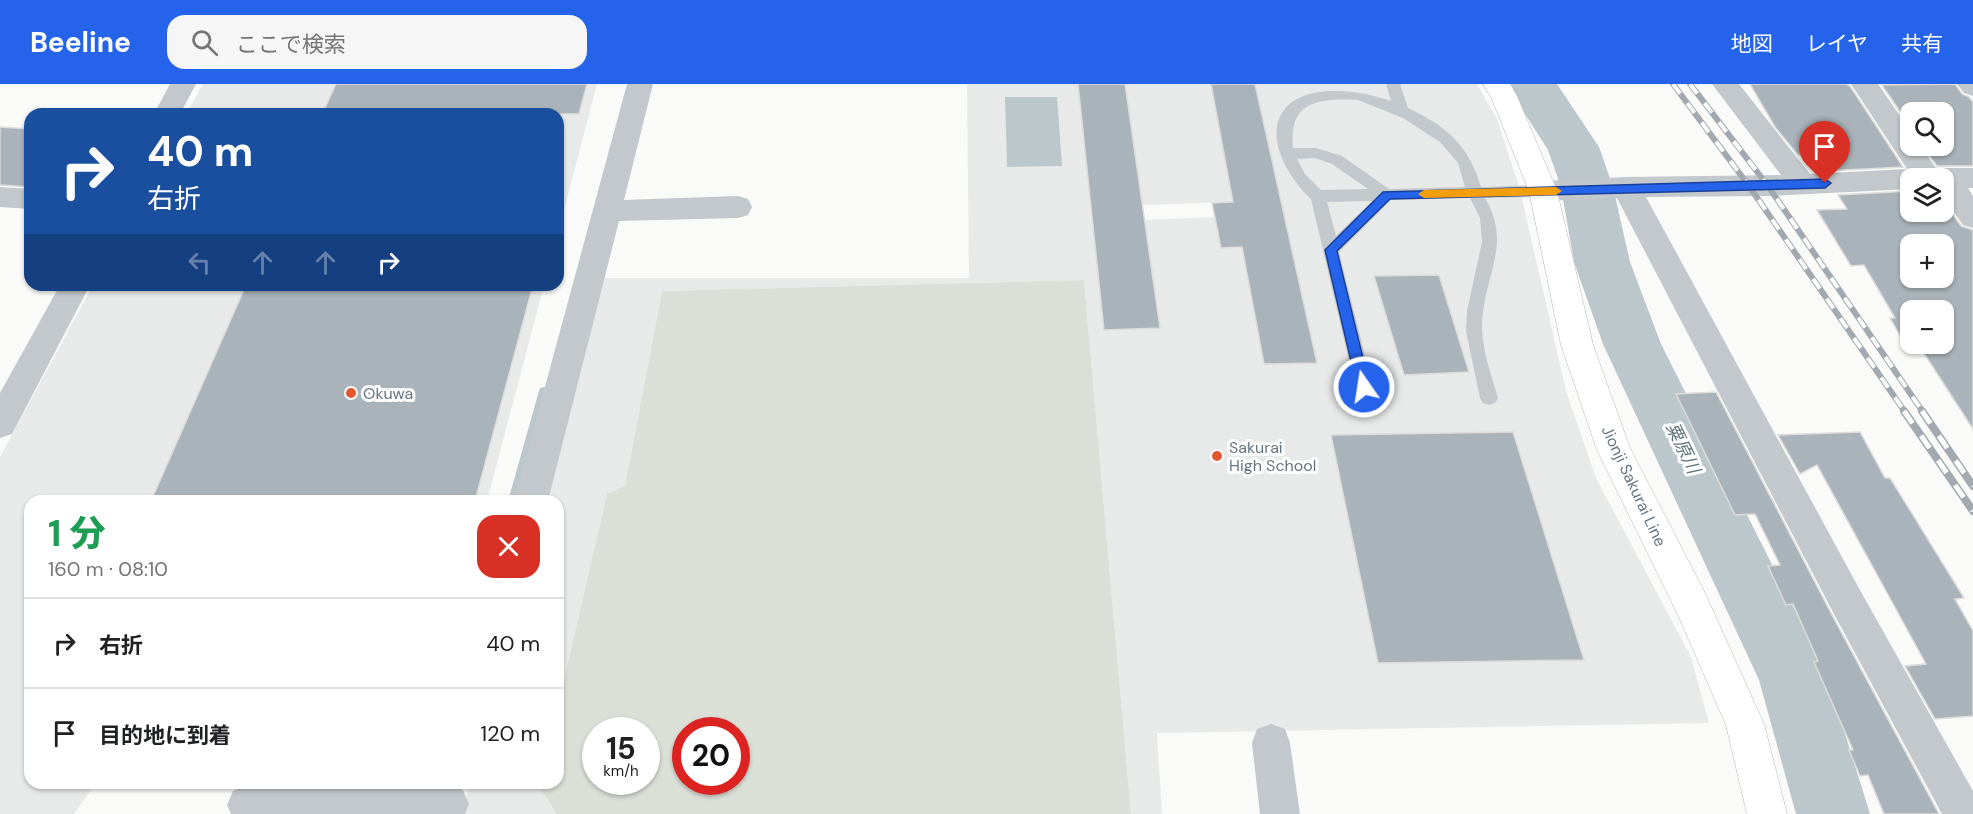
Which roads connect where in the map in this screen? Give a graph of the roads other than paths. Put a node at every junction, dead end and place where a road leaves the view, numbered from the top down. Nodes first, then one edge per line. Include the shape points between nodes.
1 (183, 84) edge
2 (640, 84) edge
3 (1393, 84) edge
4 (1496, 84) edge
5 (1725, 84) edge
6 (1864, 84) edge
7 (170, 108) edge
8 (1402, 113) junction
9 (1288, 154) junction
10 (1929, 168) edge
11 (1954, 177) edge
12 (1973, 178) edge
13 (1900, 180) edge
14 (1803, 184) junction
15 (1616, 188) junction
16 (1554, 191) junction
17 (1475, 193) junction
18 (1387, 195) junction
19 (1318, 196) junction
20 (1954, 196) edge
21 (0, 197) edge
22 (24, 199) edge
23 (738, 207) dead end
24 (605, 211) junction
25 (1973, 217) edge
26 (1331, 250) junction
27 (72, 291) edge
28 (1364, 387) dead end
29 (1490, 398) dead end
30 (0, 424) edge
31 (533, 495) edge
32 (1270, 743) dead end
33 (439, 802) edge
34 (247, 806) dead end
35 (1281, 814) edge
36 (1767, 814) edge
37 (1964, 814) edge

1 - 7 street
2 - 24 street
3 - 8 lane
4 - 16 main road, Jionji Sakurai Line
5 - 14 street
6 - 10 street
8 - 9 lane via 1359,96 1314,96 1296,105 1285,123
8 - 17 lane via 1421,120 1448,140 1465,160
9 - 18 lane via 1316,153 1337,160
9 - 19 lane via 1300,181
11 - 12 street
13 - 14 street
14 - 15 street
15 - 16 street
15 - 37 street
16 - 17 lane
16 - 36 main road, Jionji Sakurai Line via 1577,345 1614,450 1692,605 1745,724
17 - 18 lane
17 - 29 lane via 1488,218 1490,236 1474,324 1481,371
18 - 19 lane
18 - 26 lane
19 - 26 lane
20 - 25 street
21 - 22 street
23 - 24 street
24 - 31 street
26 - 28 lane
27 - 30 street
32 - 35 street
33 - 34 street

